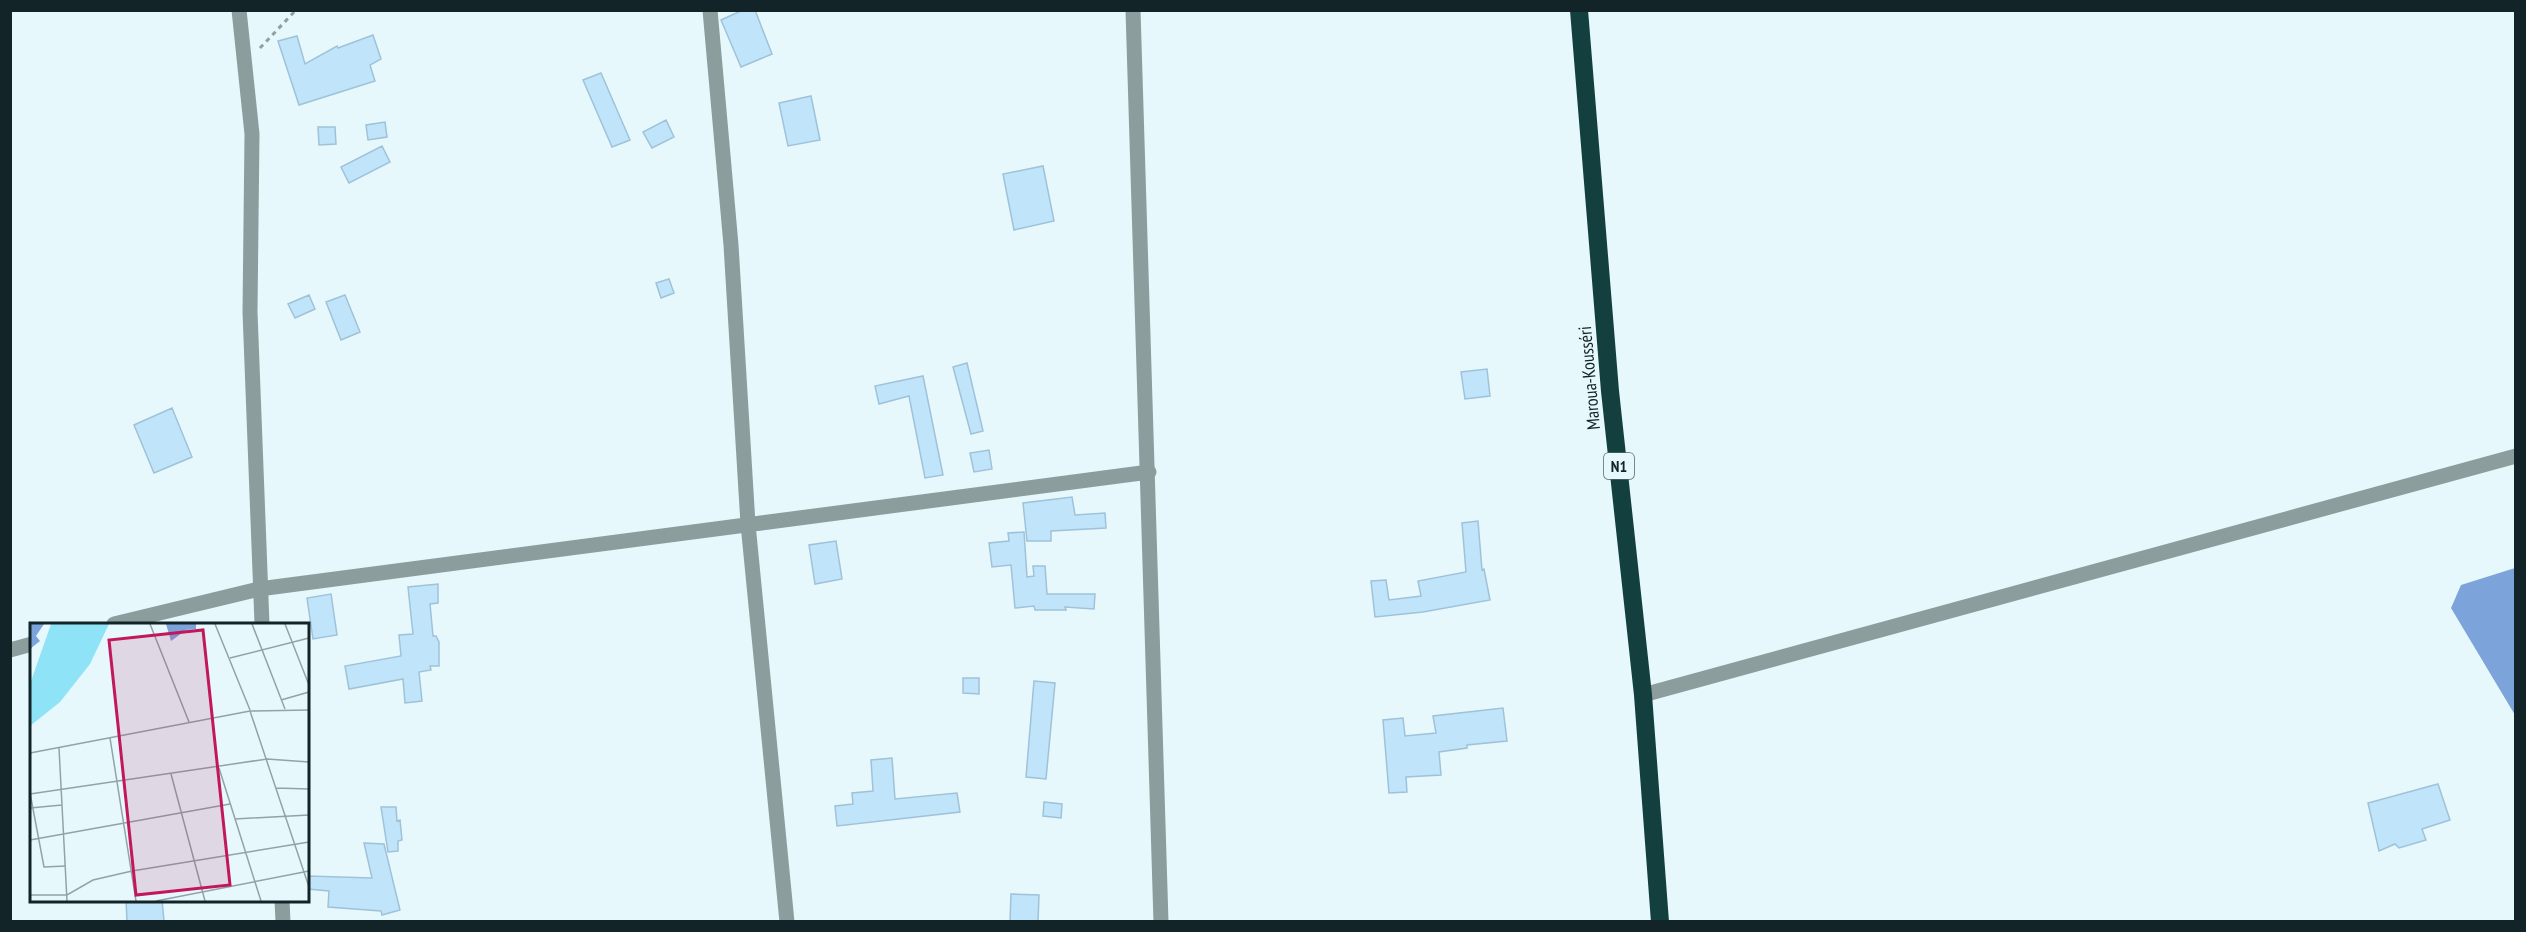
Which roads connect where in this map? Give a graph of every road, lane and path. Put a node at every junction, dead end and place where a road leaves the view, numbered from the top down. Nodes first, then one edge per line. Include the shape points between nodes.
1 (239, 10) edge
2 (296, 10) edge
3 (710, 10) edge
4 (1133, 10) edge
5 (1579, 10) edge
6 (245, 64) junction
7 (2516, 456) edge
8 (1149, 472) junction
9 (748, 524) junction
10 (259, 590) junction
11 (118, 623) edge
12 (262, 623) edge
13 (30, 645) edge
14 (10, 650) edge
15 (1643, 695) junction
16 (282, 902) edge
17 (283, 921) edge
18 (787, 921) edge
19 (1161, 921) edge
20 (1660, 921) edge

1 - 6 street
2 - 6 path
3 - 9 street via 731,245
4 - 8 street
5 - 15 highway, Maroua-Kousséri / N1 via 1610,391
6 - 10 street via 252,134 250,312
7 - 15 street
8 - 9 street
8 - 19 street
9 - 10 street
9 - 18 street
10 - 11 street
10 - 12 street
13 - 14 street
15 - 20 highway, Maroua-Kousséri / N1
16 - 17 street

